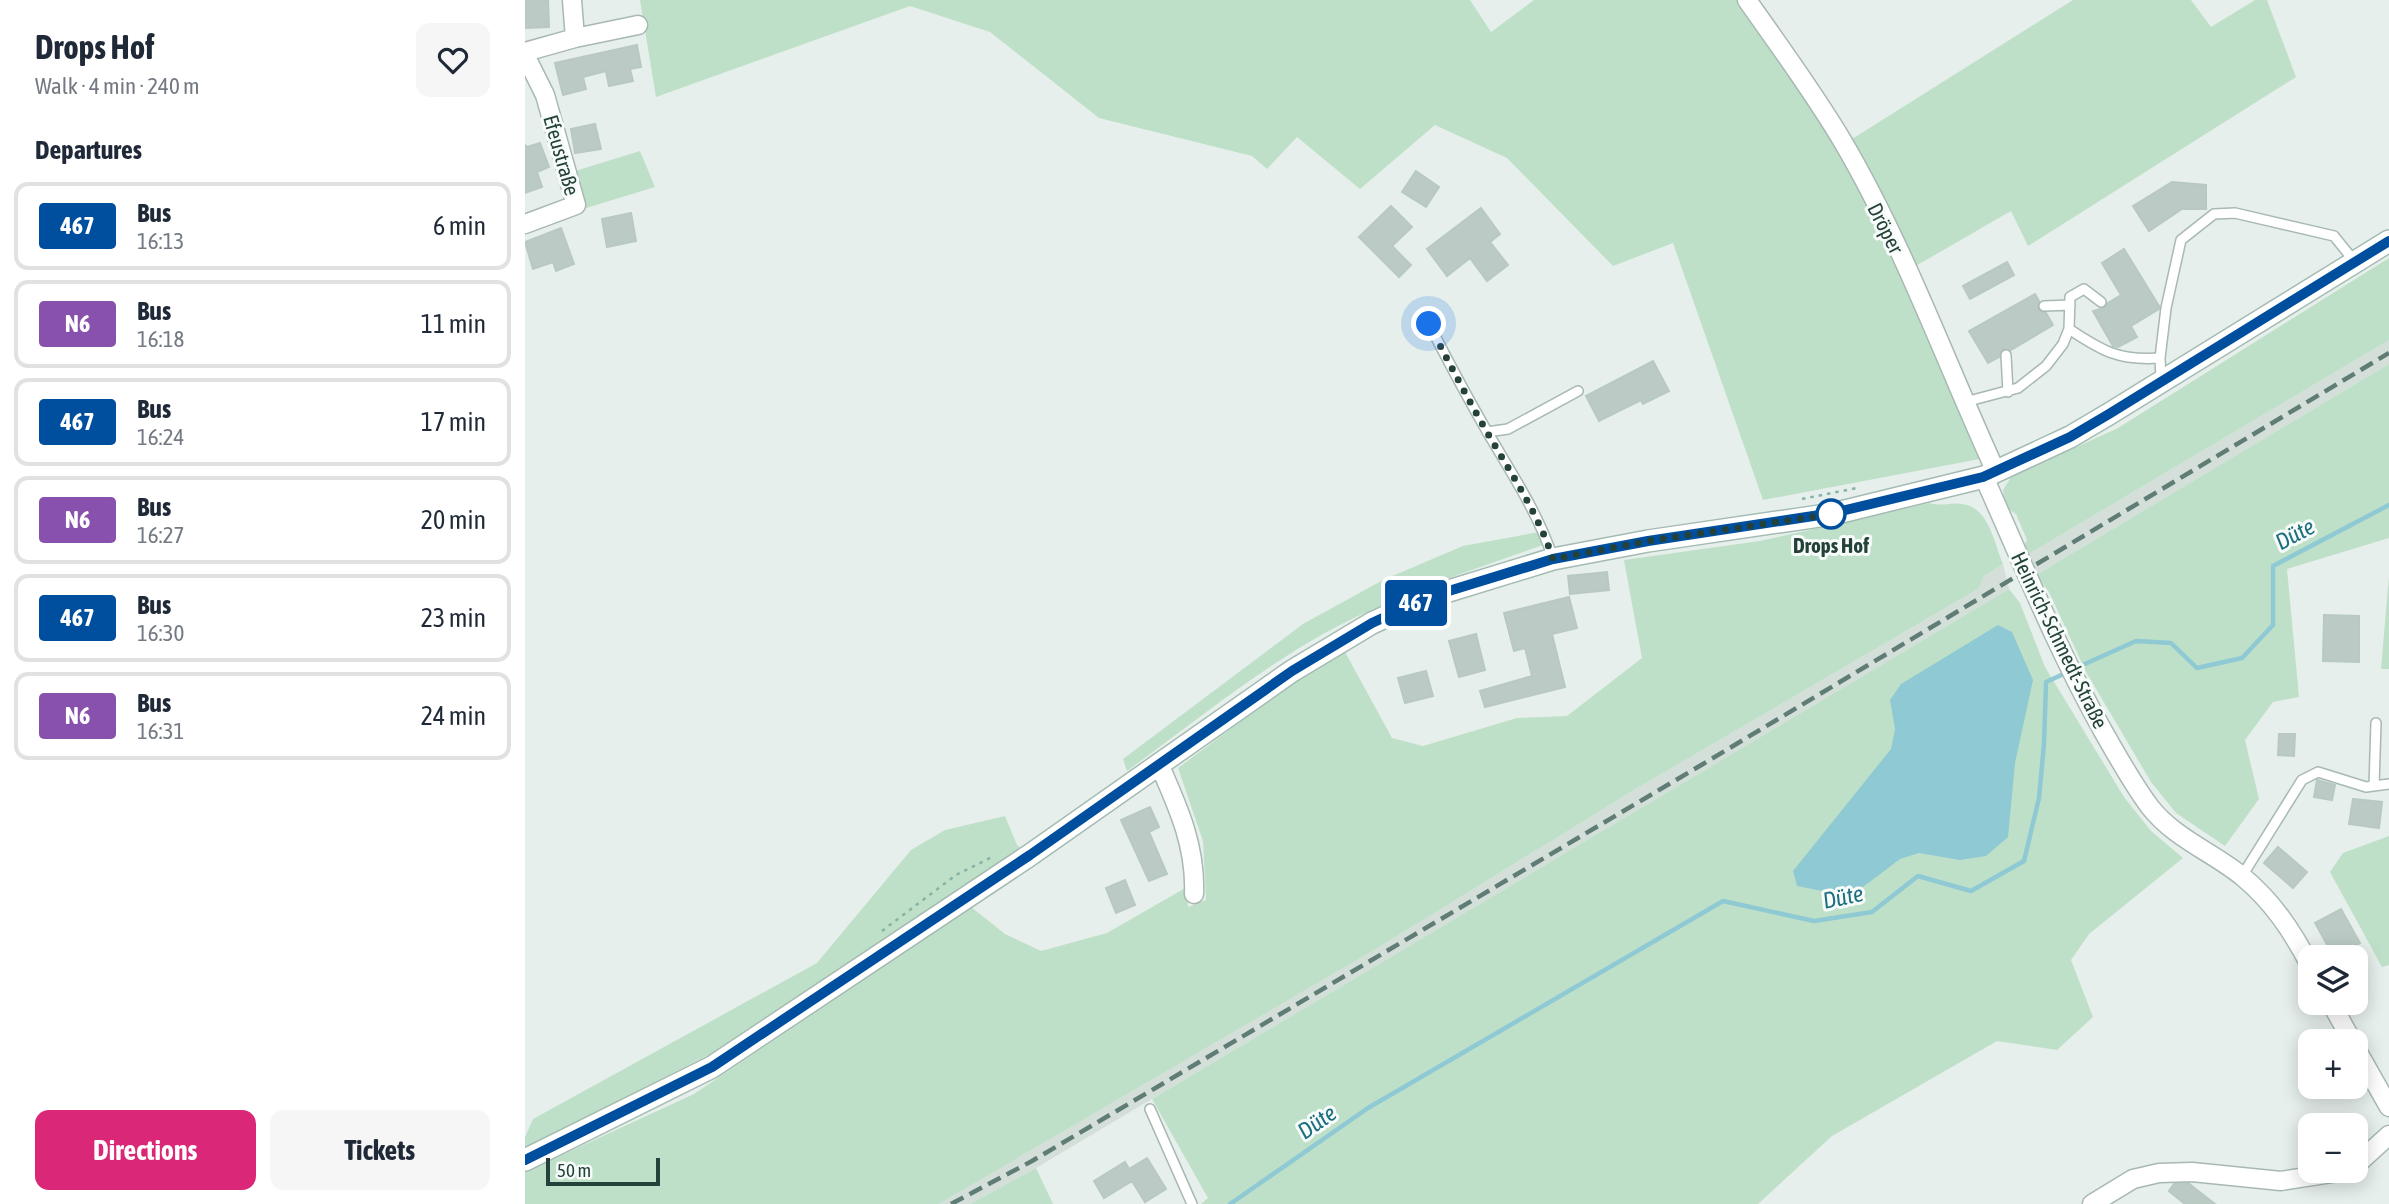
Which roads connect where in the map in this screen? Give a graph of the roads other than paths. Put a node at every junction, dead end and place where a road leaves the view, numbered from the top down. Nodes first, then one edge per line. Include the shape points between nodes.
1 (572, 0) edge
2 (1747, 0) edge
3 (638, 25) dead end
4 (575, 38) junction
5 (525, 54) edge
6 (525, 224) edge
7 (2389, 241) edge
8 (2356, 262) junction
9 (2101, 302) dead end
10 (2070, 305) junction
11 (2044, 306) dead end
12 (1429, 324) dead end
13 (2069, 329) junction
14 (2006, 355) dead end
15 (2160, 358) junction
16 (2161, 381) junction
17 (1578, 391) dead end
18 (2008, 392) junction
19 (1965, 402) junction
20 (1487, 432) junction
21 (1990, 474) junction
22 (1553, 559) junction
23 (2377, 723) dead end
24 (1159, 764) junction
25 (2389, 784) edge
26 (2374, 786) junction
27 (2242, 876) junction
28 (1194, 894) dead end
29 (2299, 945) edge
30 (2368, 1070) edge
31 (2389, 1107) edge
32 (1150, 1109) dead end
33 (2389, 1135) edge
34 (2368, 1154) edge
35 (525, 1160) edge
36 (2298, 1178) edge
37 (1192, 1204) edge
38 (2092, 1204) edge

1 - 4 street
2 - 19 street, Dröper via 1843,143 1908,270
3 - 4 street
4 - 5 street
5 - 6 street, Efeustraße via 545,94 576,205
7 - 8 main road
8 - 15 lane via 2334,236 2235,213 2214,214 2181,240
8 - 16 main road
9 - 10 lane via 2084,289 2070,297
10 - 11 lane
10 - 13 lane
12 - 20 lane
13 - 15 lane via 2100,350 2136,360
13 - 18 lane via 2046,366
14 - 18 lane
15 - 16 lane
16 - 21 main road via 2070,437
17 - 20 lane via 1509,429
18 - 19 lane
19 - 21 street, Dröper
20 - 22 lane via 1530,505
21 - 22 main road via 1833,513
21 - 27 street, Heinrich-Schmedt-Straße via 2064,657 2133,783 2173,829
22 - 24 main road via 1426,598 1372,623 1292,671
23 - 26 lane
24 - 28 street via 1183,819 1195,869
24 - 35 main road via 712,1067
25 - 26 lane
26 - 27 lane via 2318,772 2302,780
27 - 29 street, Heinrich-Schmedt-Straße via 2271,903
30 - 31 street
32 - 37 lane
33 - 34 street
36 - 38 street via 2159,1173 2133,1179

